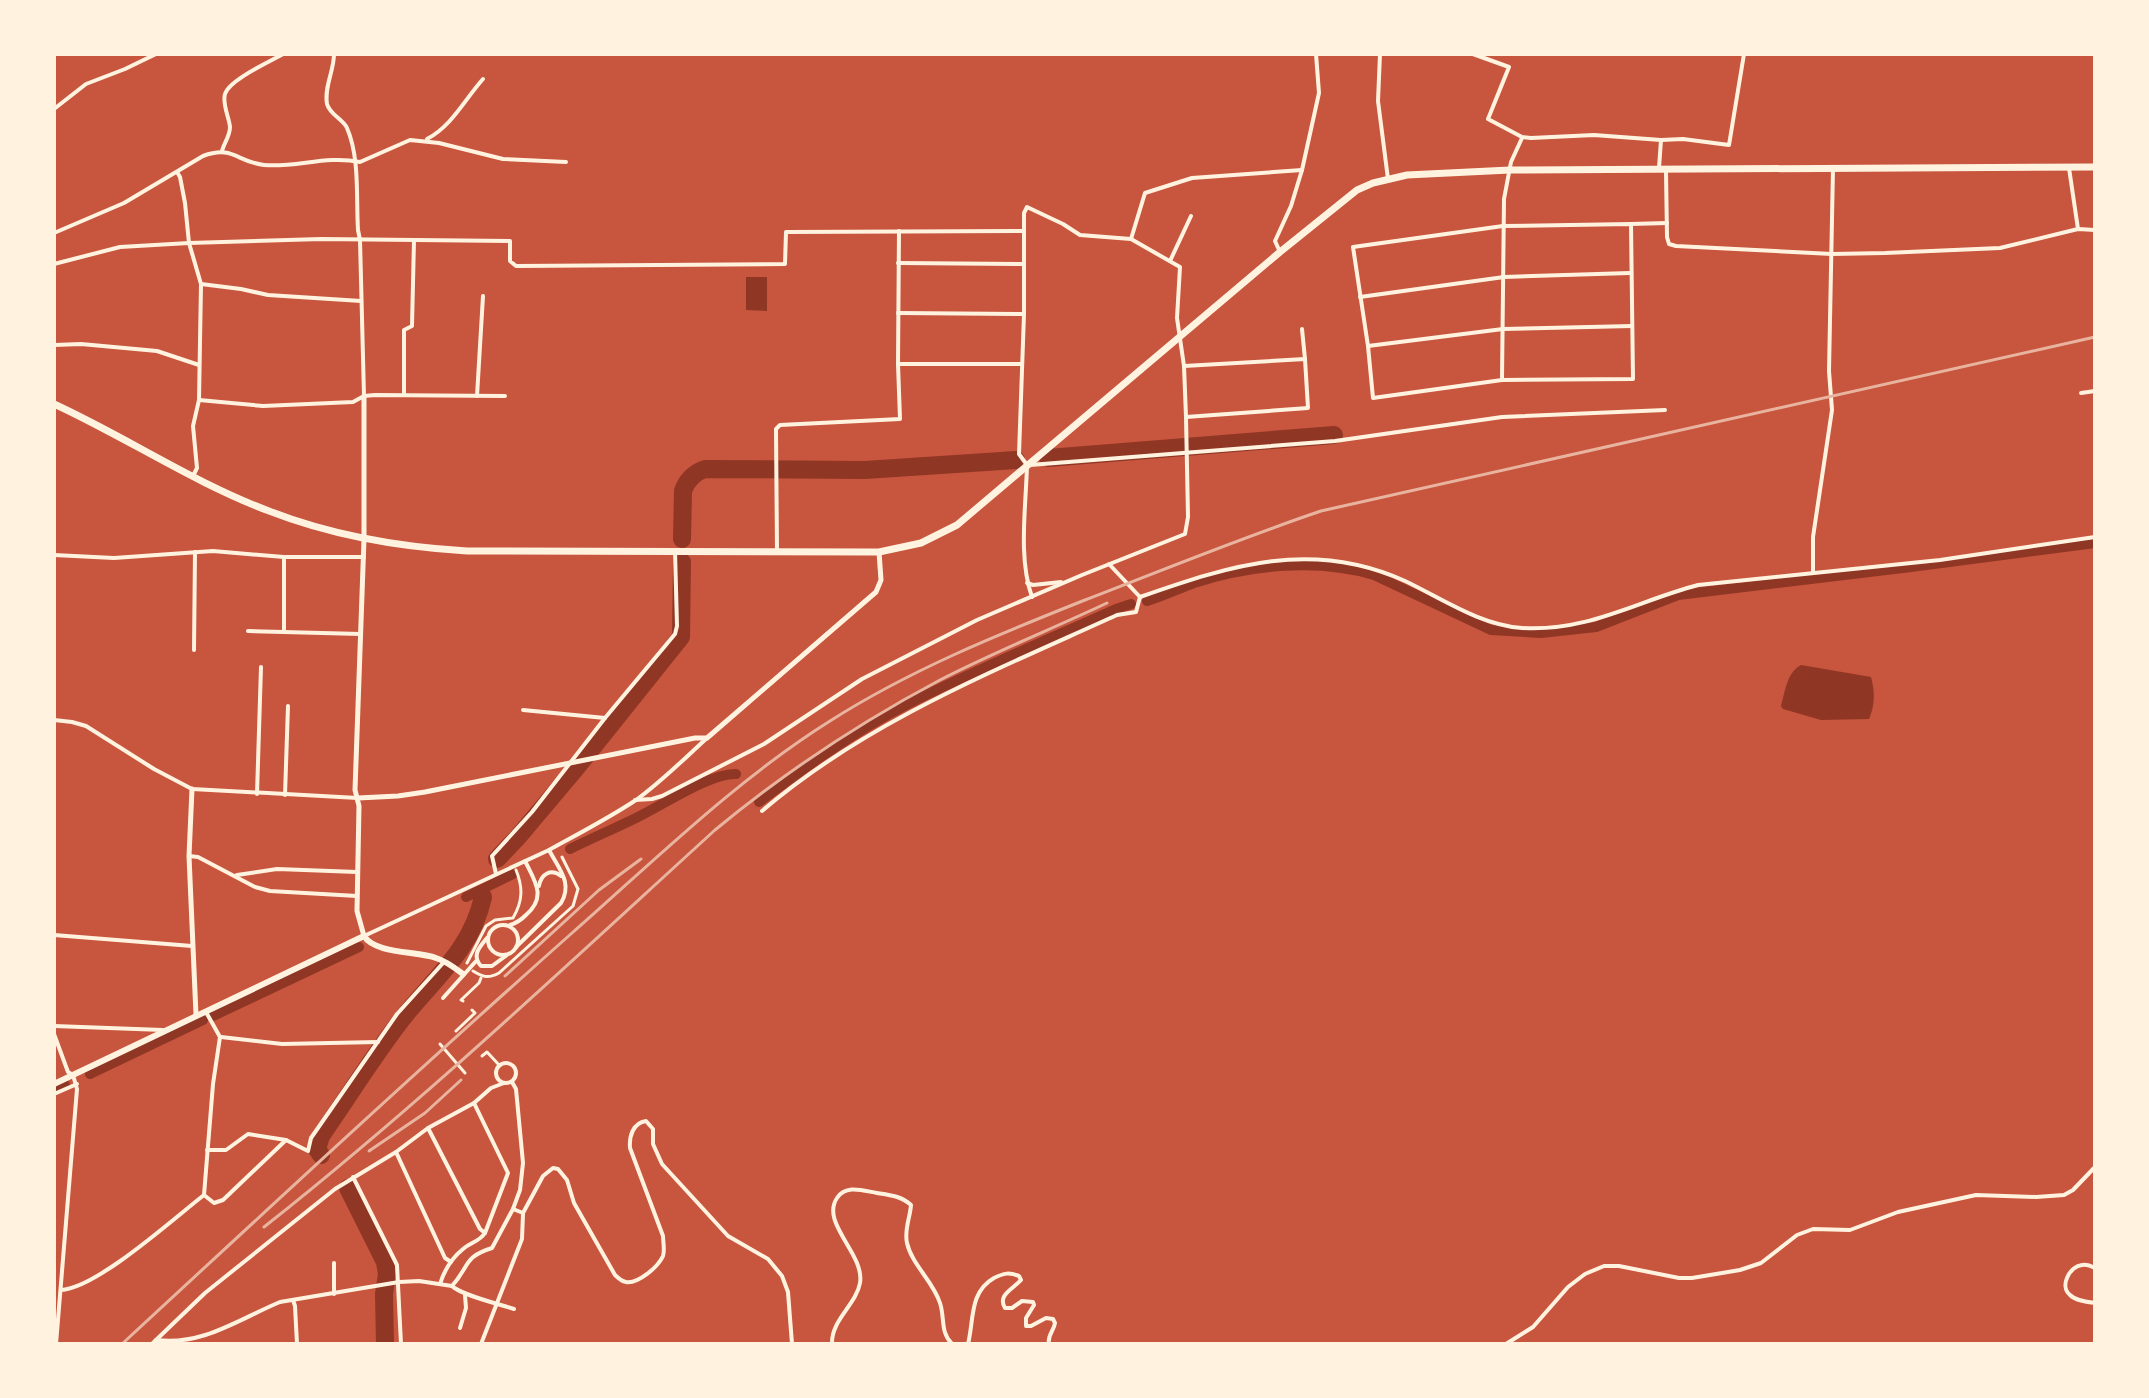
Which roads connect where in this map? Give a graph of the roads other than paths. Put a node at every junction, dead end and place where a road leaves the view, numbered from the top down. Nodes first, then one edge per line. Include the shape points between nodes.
1 (283, 54) edge
2 (334, 54) edge
3 (1316, 54) edge
4 (1380, 54) edge
5 (1473, 54) edge
6 (1744, 54) edge
7 (153, 55) edge
8 (483, 79) dead end
9 (54, 109) edge
10 (1522, 137) junction
11 (425, 140) junction
12 (1661, 140) junction
13 (222, 151) junction
14 (355, 162) junction
15 (566, 162) dead end
16 (2069, 167) junction
17 (2095, 167) edge
18 (1662, 168) junction
19 (1833, 168) junction
20 (1302, 170) junction
21 (1510, 170) junction
22 (177, 172) junction
23 (1388, 179) junction
24 (1191, 216) dead end
25 (1667, 223) junction
26 (1631, 224) junction
27 (1503, 226) junction
28 (2078, 229) junction
29 (2095, 230) edge
30 (899, 231) junction
31 (1024, 231) junction
32 (54, 233) edge
33 (1131, 239) junction
34 (360, 240) junction
35 (414, 240) junction
36 (189, 243) junction
37 (1280, 252) junction
38 (1832, 254) junction
39 (1170, 261) junction
40 (898, 263) junction
41 (54, 264) edge
42 (1024, 264) junction
43 (1630, 273) junction
44 (1504, 277) junction
45 (201, 284) junction
46 (483, 296) dead end
47 (1360, 297) junction
48 (361, 301) junction
49 (898, 313) junction
50 (1024, 314) junction
51 (1632, 326) junction
52 (1302, 329) dead end
53 (1503, 329) junction
54 (1181, 334) junction
55 (54, 345) edge
56 (1368, 346) junction
57 (1305, 359) junction
58 (898, 364) junction
59 (1022, 364) junction
60 (199, 365) junction
61 (1184, 366) junction
62 (1502, 380) junction
63 (2095, 391) edge
64 (2081, 393) dead end
65 (404, 395) junction
66 (364, 396) junction
67 (477, 396) junction
68 (505, 396) dead end
69 (199, 400) junction
70 (54, 404) edge
71 (1665, 410) dead end
72 (1186, 417) junction
73 (1186, 453) junction
74 (1027, 465) junction
75 (193, 476) junction
76 (2095, 537) edge
77 (364, 539) junction
78 (675, 551) junction
79 (777, 551) junction
80 (195, 552) junction
81 (879, 552) junction
82 (54, 555) edge
83 (284, 557) junction
84 (364, 557) junction
85 (1109, 564) junction
86 (1813, 573) junction
87 (1067, 581) junction
88 (1027, 583) junction
89 (1032, 597) junction
90 (1140, 597) junction
91 (248, 631) dead end
92 (284, 632) junction
93 (361, 634) junction
94 (194, 650) dead end
95 (261, 667) dead end
96 (288, 706) dead end
97 (523, 710) dead end
98 (605, 718) junction
99 (54, 720) edge
100 (707, 738) junction
101 (572, 763) junction
102 (192, 789) junction
103 (257, 794) junction
104 (285, 796) junction
105 (358, 798) junction
106 (635, 800) junction
107 (762, 811) dead end
108 (549, 850) junction
109 (189, 856) junction
110 (562, 857) dead end
111 (525, 861) junction
112 (516, 870) dead end
113 (357, 872) junction
114 (496, 874) junction
115 (235, 876) junction
116 (564, 879) junction
117 (539, 888) junction
118 (357, 896) junction
119 (507, 926) junction
120 (54, 935) edge
121 (364, 936) junction
122 (489, 936) junction
123 (192, 946) junction
124 (516, 947) junction
125 (508, 954) junction
126 (477, 960) junction
127 (444, 962) junction
128 (467, 963) dead end
129 (473, 971) dead end
130 (463, 974) junction
131 (481, 976) junction
132 (443, 998) dead end
133 (463, 1001) dead end
134 (472, 1010) dead end
135 (206, 1011) junction
136 (196, 1015) junction
137 (54, 1026) edge
138 (167, 1031) junction
139 (456, 1031) dead end
140 (54, 1034) edge
141 (220, 1037) junction
142 (378, 1042) junction
143 (440, 1044) dead end
144 (482, 1056) dead end
145 (500, 1066) junction
146 (465, 1073) dead end
147 (73, 1075) junction
148 (496, 1075) junction
149 (512, 1082) junction
150 (504, 1083) junction
151 (54, 1084) edge
152 (77, 1084) junction
153 (491, 1088) junction
154 (54, 1094) edge
155 (474, 1103) junction
156 (428, 1128) junction
157 (286, 1140) junction
158 (207, 1150) junction
159 (396, 1152) junction
160 (2095, 1167) edge
161 (353, 1177) junction
162 (204, 1195) junction
163 (513, 1209) junction
164 (523, 1213) junction
165 (485, 1233) junction
166 (451, 1262) junction
167 (334, 1263) dead end
168 (2095, 1268) edge
169 (396, 1283) junction
170 (440, 1284) junction
171 (452, 1286) junction
172 (61, 1290) junction
173 (334, 1294) junction
174 (465, 1295) junction
175 (293, 1300) junction
176 (496, 1303) junction
177 (2095, 1303) edge
178 (514, 1309) dead end
179 (460, 1328) dead end
180 (154, 1342) edge
181 (56, 1344) edge
182 (297, 1344) edge
183 (401, 1344) edge
184 (481, 1344) edge
185 (792, 1344) edge
186 (832, 1344) edge
187 (952, 1344) edge
188 (968, 1344) edge
189 (1049, 1344) edge
190 (1506, 1344) edge

1 - 13 street via 225,93 230,129
2 - 14 street via 327,106 345,124
3 - 20 street via 1319,93
4 - 23 street via 1378,101
5 - 10 street via 1509,67 1488,119
6 - 12 street via 1729,145
7 - 9 street via 86,84
8 - 11 street via 446,125
10 - 12 street
10 - 21 street
11 - 14 street via 410,140
11 - 15 street via 503,159
12 - 18 street
13 - 14 street via 267,165
13 - 22 street
14 - 34 street
16 - 17 main road
16 - 19 main road
16 - 28 street
18 - 19 main road
18 - 21 main road
18 - 25 street
19 - 38 street
20 - 33 street via 1192,178 1145,193
20 - 37 street via 1275,241
21 - 23 main road
21 - 27 street
22 - 32 street via 124,203
22 - 36 street
23 - 37 main road via 1357,190
24 - 39 street
25 - 26 street
25 - 38 street via 1669,244 1676,246
26 - 27 street
26 - 43 street
27 - 44 street
27 - 47 street via 1353,247
28 - 29 street
28 - 38 street via 2000,248
30 - 31 street
30 - 35 street via 786,232 785,264 516,266 510,261 510,241
30 - 40 street
31 - 33 street via 1027,207 1080,235
31 - 42 street
33 - 39 street
34 - 35 street
34 - 36 street
34 - 48 street
35 - 65 street via 412,326 404,330
36 - 41 street via 120,247
36 - 45 street
37 - 54 main road
38 - 86 street via 1832,410 1813,537
39 - 54 street via 1180,267
40 - 42 street
40 - 49 street
42 - 50 street
43 - 44 street
43 - 51 street
44 - 47 street
44 - 53 street
45 - 48 street
45 - 60 street
46 - 67 street
47 - 56 street
48 - 66 street
49 - 50 street
49 - 58 street
50 - 59 street
51 - 53 street
51 - 62 street via 1633,379
52 - 57 street
53 - 56 street
53 - 62 street
54 - 61 street
54 - 74 main road
55 - 60 street via 157,351
56 - 62 street via 1373,398
57 - 61 street
57 - 72 street via 1308,408
58 - 59 street
58 - 79 street via 900,419 776,429
59 - 74 street via 1019,454
60 - 69 street
61 - 72 street
63 - 64 street
65 - 66 street
65 - 67 street
66 - 69 street via 353,402 263,406
66 - 77 street
67 - 68 street
69 - 75 street
70 - 75 main road
71 - 73 street via 1502,417 1335,441
72 - 73 street
73 - 74 street
73 - 85 street via 1185,534
74 - 81 main road via 941,535
74 - 88 street
75 - 77 main road via 268,511
76 - 86 street
77 - 78 main road via 467,551
77 - 84 street
78 - 79 main road
78 - 98 street via 675,634
79 - 81 main road
80 - 82 street via 114,558
80 - 83 street
80 - 94 street
81 - 100 street via 881,580 876,592
83 - 84 street
83 - 92 street
84 - 93 street
85 - 87 street
85 - 90 street
86 - 90 street via 1698,585 1561,627 1488,622 1378,570 1331,561 1264,561
87 - 88 street
87 - 89 street
88 - 89 street
89 - 106 street via 862,679 750,753 662,796
90 - 107 street via 1136,612 1059,641 876,730
91 - 92 street
92 - 93 street
93 - 105 street
95 - 103 street
96 - 104 street
97 - 98 street
98 - 101 street
99 - 102 street via 86,726
100 - 101 street
100 - 106 street
101 - 105 street via 425,792
101 - 114 street via 492,856
102 - 103 street
102 - 109 street
103 - 104 street
104 - 105 street
105 - 113 street
106 - 108 street
108 - 111 street
108 - 116 street
109 - 115 street
109 - 123 street
110 - 131 street via 578,889 573,906 499,973
111 - 114 street
111 - 117 street
112 - 128 street via 523,888 517,912 486,926
113 - 115 street via 277,869
113 - 118 street
114 - 121 street
115 - 118 street via 270,891
116 - 117 street via 549,872
116 - 124 street via 567,888 561,903
117 - 119 street via 531,910
118 - 121 street
119 - 122 street via 494,928
119 - 124 street via 517,935
120 - 123 street
121 - 127 main road via 376,946
121 - 135 main road
122 - 125 street via 495,952
122 - 126 street
123 - 136 street
124 - 125 street
125 - 126 street via 488,967
126 - 130 street
127 - 130 main road
127 - 142 street
129 - 131 street
130 - 132 street
131 - 133 street
134 - 139 street via 475,1013
135 - 136 main road
135 - 141 street
136 - 138 main road
137 - 138 street
138 - 147 main road
140 - 147 street
141 - 142 street via 282,1044
141 - 158 street
142 - 157 street via 311,1138 308,1151
143 - 146 street
144 - 145 street via 487,1052
145 - 148 street
145 - 149 street via 515,1068
147 - 151 main road
147 - 152 street
148 - 150 street
148 - 153 street
149 - 150 street
149 - 163 street via 523,1163
150 - 153 street
152 - 154 street
152 - 172 street
153 - 155 street
155 - 156 street
155 - 165 street via 508,1173
156 - 159 street
156 - 165 street
157 - 158 street via 248,1134 226,1150
157 - 162 street via 223,1200 214,1203
158 - 162 street
159 - 161 street
159 - 166 street
160 - 190 street via 2064,1195 1976,1195 1898,1212 1850,1230 1813,1229 1761,1263 1740,1270 1679,1278 1604,1266 1568,1287 1533,1327
161 - 169 street via 397,1265
161 - 180 street via 205,1293
162 - 172 street via 102,1274
163 - 164 street
163 - 171 street via 492,1248 475,1253
164 - 176 street via 522,1239
164 - 185 street via 543,1176 558,1169 615,1275 622,1281 639,1279 662,1257 664,1247 630,1148 633,1130 646,1121 662,1164 728,1236 768,1259 782,1276
165 - 166 street
166 - 170 street
167 - 173 street
168 - 177 street via 2074,1268 2066,1282 2070,1296
169 - 170 street
169 - 173 street
169 - 183 street
170 - 171 street
171 - 174 street
172 - 181 street
173 - 175 street
174 - 176 street
174 - 179 street
175 - 180 street via 207,1336
175 - 182 street
176 - 178 street
176 - 184 street
186 - 187 street via 860,1282 860,1268 833,1211 847,1189 904,1199 911,1205 909,1250 936,1292 943,1329
188 - 189 street via 982,1287 1011,1273 1021,1280 1007,1292 1003,1305 1033,1302 1026,1326 1053,1319

